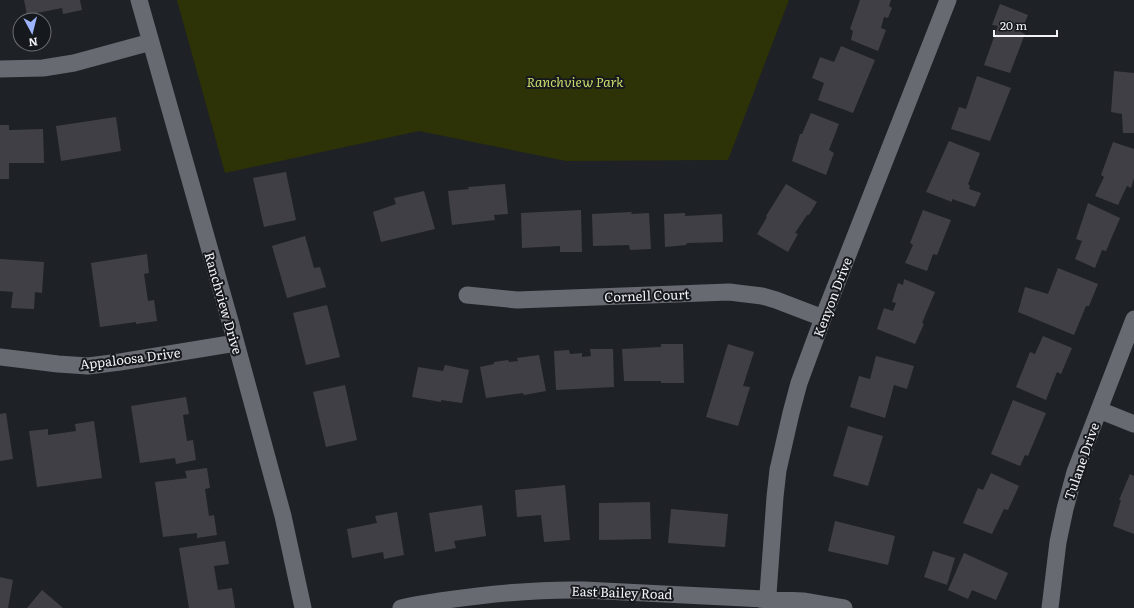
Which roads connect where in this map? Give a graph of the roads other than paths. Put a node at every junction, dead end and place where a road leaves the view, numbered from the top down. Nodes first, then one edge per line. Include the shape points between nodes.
1 (139, 0) edge
2 (948, 0) edge
3 (151, 42) junction
4 (0, 68) edge
5 (467, 295) dead end
6 (823, 318) junction
7 (1134, 319) edge
8 (236, 344) junction
9 (0, 357) edge
10 (1099, 410) junction
11 (1134, 424) edge
12 (767, 604) edge
13 (303, 608) edge
14 (401, 608) edge
15 (844, 608) edge
16 (1050, 608) edge

1 - 3 street, Ranchview Drive
2 - 6 street, Kenyon Drive
3 - 4 street via 74,63 43,68
3 - 8 street, Ranchview Drive
5 - 6 street, Cornell Court via 518,300 729,292 762,296
6 - 12 street, Kenyon Drive via 799,383 778,470
7 - 10 street, Tulane Drive
8 - 9 street, Appaloosa Drive via 88,366
8 - 13 street, Ranchview Drive via 283,516
10 - 11 street
10 - 16 street, Tulane Drive via 1075,472 1065,509
12 - 14 street, East Bailey Road via 562,590 473,596
12 - 15 street, East Bailey Road via 803,601

